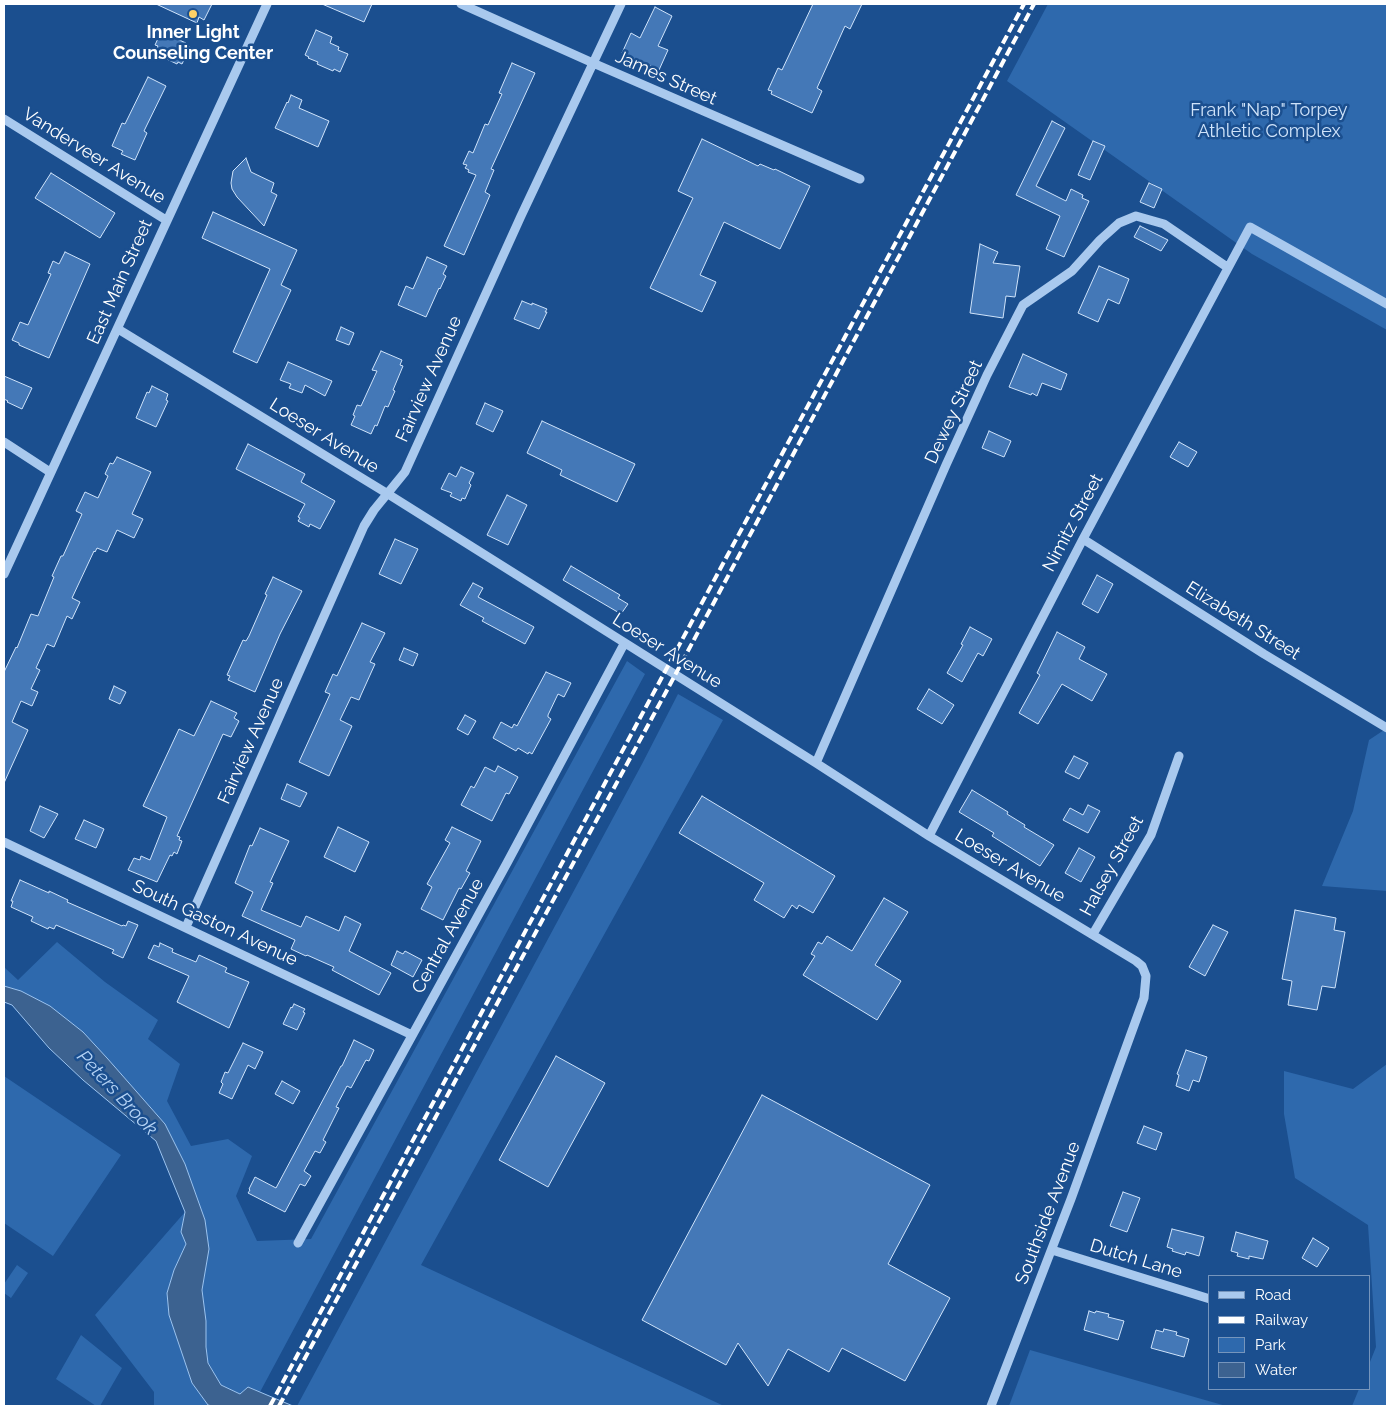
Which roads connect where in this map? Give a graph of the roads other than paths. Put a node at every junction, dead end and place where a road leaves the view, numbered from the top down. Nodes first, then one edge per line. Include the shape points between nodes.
1 (266, 4) edge
2 (461, 4) edge
3 (621, 4) edge
4 (593, 64) junction
5 (4, 119) edge
6 (860, 179) dead end
7 (166, 220) junction
8 (1227, 267) junction
9 (1387, 304) edge
10 (118, 328) junction
11 (4, 442) edge
12 (50, 472) junction
13 (388, 494) junction
14 (1083, 539) junction
15 (4, 574) edge
16 (624, 644) junction
17 (1387, 728) edge
18 (1179, 756) dead end
19 (816, 763) junction
20 (930, 836) junction
21 (4, 842) edge
22 (186, 926) junction
23 (1093, 934) junction
24 (1132, 1031) joint
25 (412, 1035) junction
26 (298, 1243) dead end
27 (1052, 1250) junction
28 (1208, 1299) edge
29 (991, 1406) edge

1 - 7 street, East Main Street
2 - 4 street, James Street
3 - 4 street, Fairview Avenue
4 - 6 street, James Street
4 - 13 street, Fairview Avenue via 405,472
5 - 7 street, Vanderveer Avenue
7 - 10 street, East Main Street
8 - 9 street, Nimitz Street via 1250,228
8 - 14 street, Nimitz Street
8 - 19 street, Dewey Street via 1164,224 1136,216 1119,223 1072,271 1023,305 987,375
10 - 12 street, East Main Street
10 - 13 street, Loeser Avenue
11 - 12 street
12 - 15 street, East Main Street
13 - 16 street, Loeser Avenue
13 - 22 street, Fairview Avenue via 364,526
14 - 17 street, Elizabeth Street
14 - 20 street, Nimitz Street
16 - 19 street, Loeser Avenue
16 - 25 street, Central Avenue
18 - 23 street, Halsey Street via 1151,835
19 - 20 street, Loeser Avenue
20 - 23 street, Loeser Avenue
21 - 22 street, South Gaston Avenue
22 - 25 street, South Gaston Avenue
23 - 24 street, Loeser Avenue via 1142,966 1146,976 1144,998
24 - 27 street, Southside Avenue
25 - 26 street, Central Avenue
27 - 28 street, Dutch Lane
27 - 29 street, Southside Avenue

